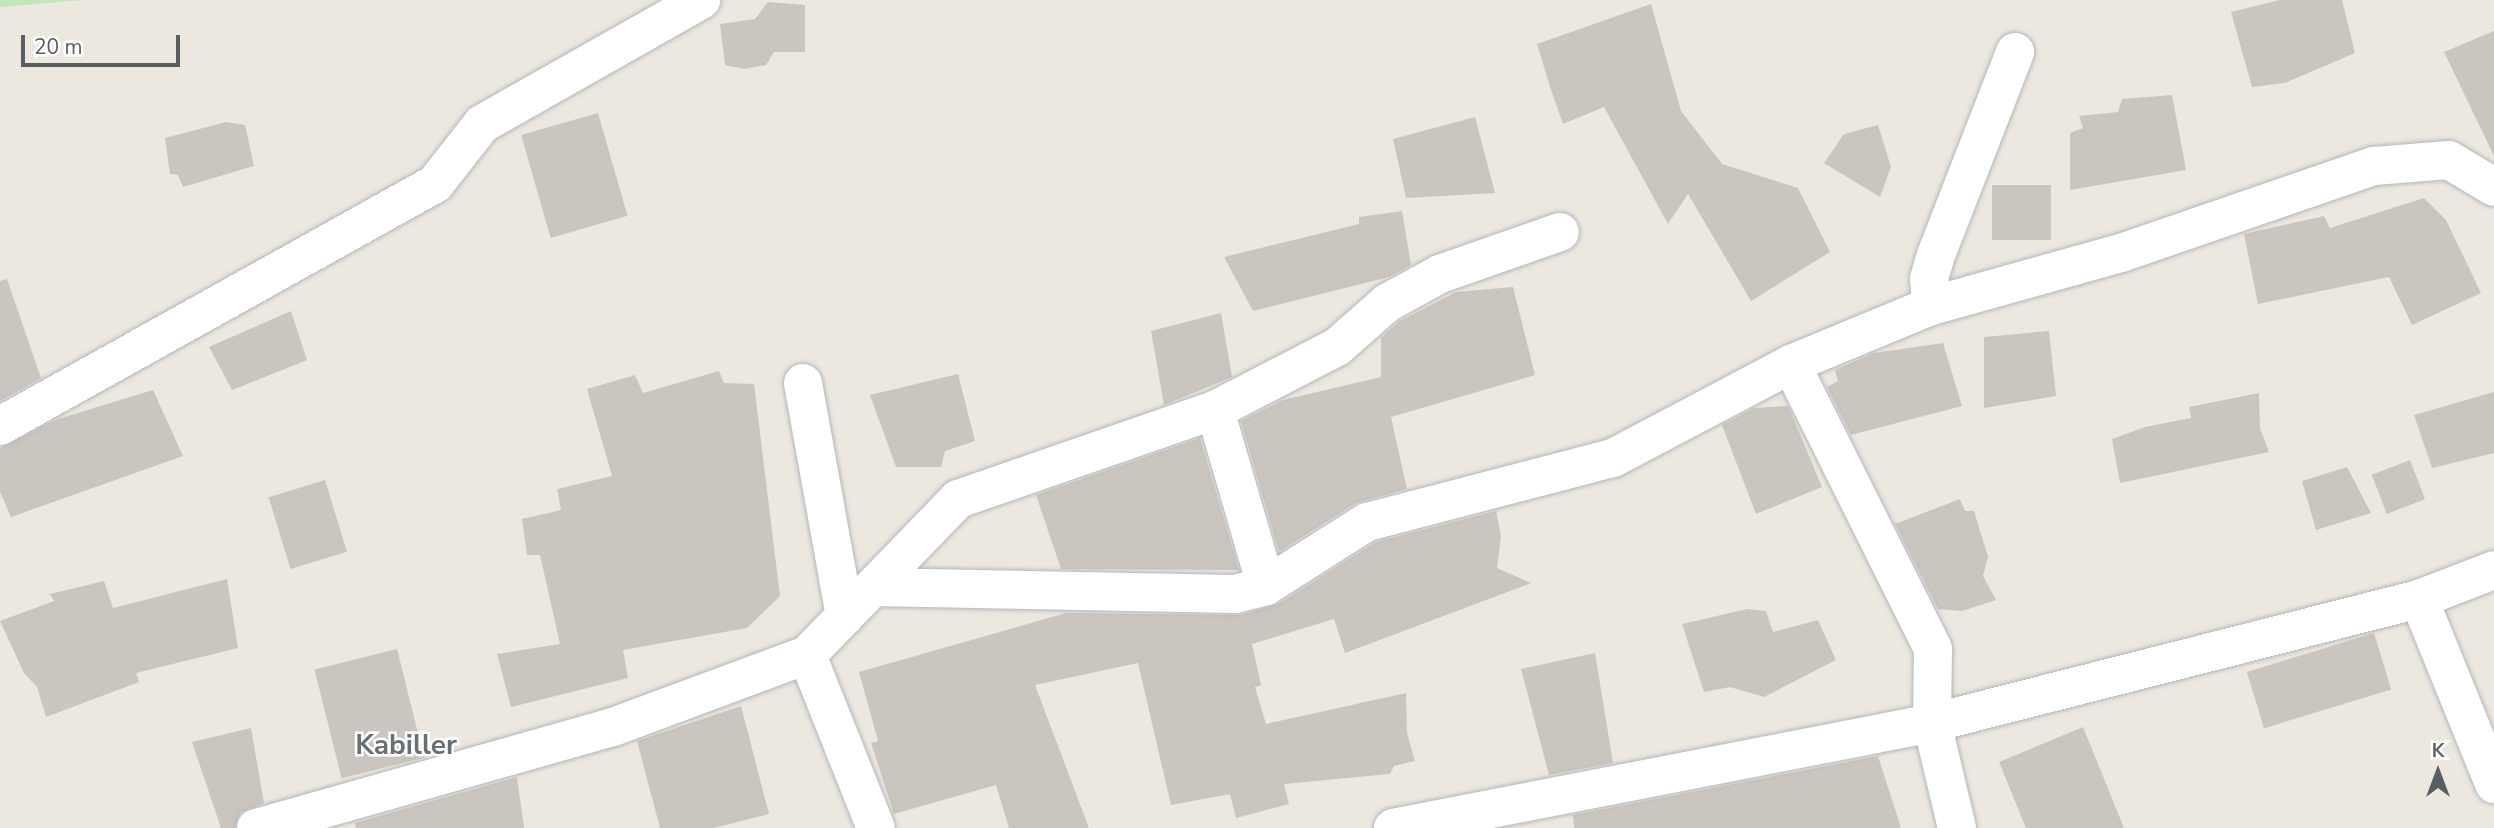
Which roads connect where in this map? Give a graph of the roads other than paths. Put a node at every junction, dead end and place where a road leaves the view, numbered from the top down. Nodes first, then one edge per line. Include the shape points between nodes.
1 (701, 0) edge
2 (2015, 51) dead end
3 (2494, 187) edge
4 (1560, 232) dead end
5 (1931, 306) junction
6 (1791, 364) junction
7 (803, 383) dead end
8 (1215, 410) junction
9 (0, 426) edge
10 (2494, 570) edge
11 (1266, 586) junction
12 (873, 587) junction
13 (2419, 599) junction
14 (845, 616) junction
15 (807, 656) junction
16 (1932, 723) junction
17 (2494, 784) edge
18 (256, 828) edge
19 (876, 828) edge
20 (1393, 828) edge
21 (1957, 828) edge

1 - 9 street via 482,124 435,184
2 - 5 street via 1936,256 1929,279
3 - 5 street via 2449,160 2374,166 2122,253
4 - 8 street via 1440,274 1387,303 1337,347
5 - 6 street
6 - 11 street via 1613,458 1367,522
6 - 16 street via 1933,649
7 - 14 street
8 - 11 street
8 - 12 street via 958,499
10 - 13 street
11 - 12 street via 1235,594
12 - 14 street
13 - 16 street
13 - 17 street
14 - 15 street
15 - 18 street via 612,727
15 - 19 street
16 - 20 street
16 - 21 street

